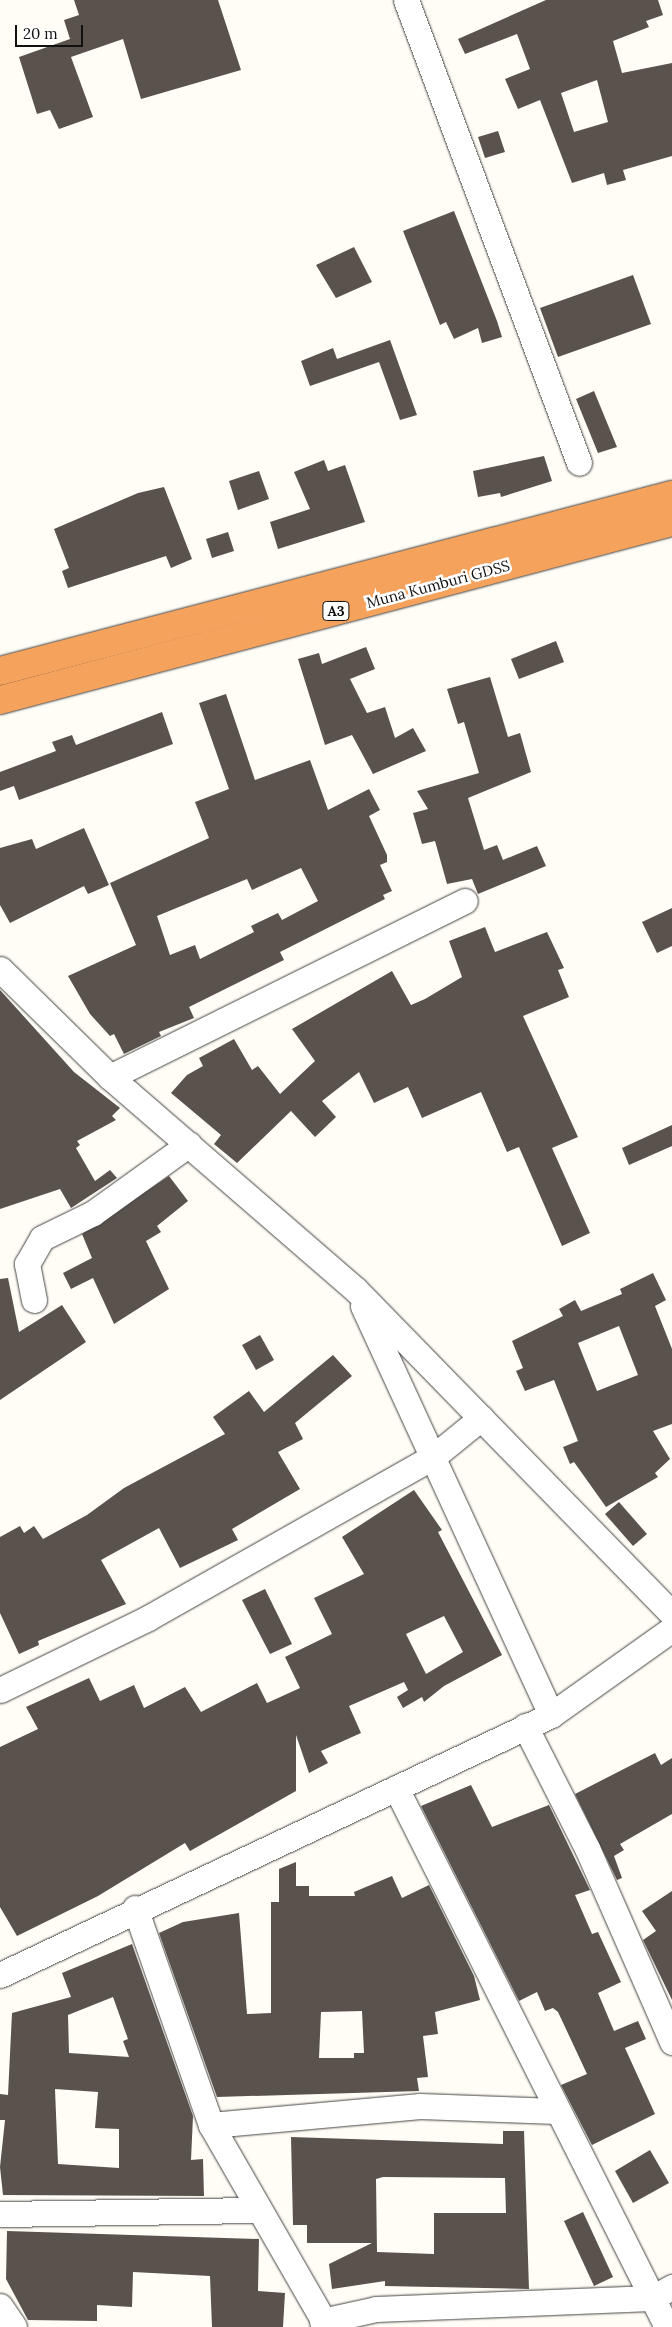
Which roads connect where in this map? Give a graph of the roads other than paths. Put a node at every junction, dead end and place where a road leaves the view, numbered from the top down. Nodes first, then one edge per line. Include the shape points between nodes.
1 (406, 0) edge
2 (579, 463) dead end
3 (672, 495) edge
4 (672, 522) edge
5 (0, 671) edge
6 (0, 700) edge
7 (464, 902) dead end
8 (0, 969) edge
9 (110, 1077) junction
10 (189, 1144) junction
11 (355, 1289) junction
12 (34, 1300) dead end
13 (481, 1418) junction
14 (433, 1457) junction
15 (672, 1614) edge
16 (672, 1629) edge
17 (0, 1690) edge
18 (551, 1715) junction
19 (525, 1726) junction
20 (396, 1788) junction
21 (135, 1908) junction
22 (0, 1975) edge
23 (672, 2042) edge
24 (556, 2112) junction
25 (211, 2125) junction
26 (259, 2210) junction
27 (0, 2214) edge
28 (662, 2292) edge
29 (0, 2306) edge
30 (324, 2324) edge
31 (14, 2327) edge
32 (666, 2327) edge

1 - 2 street
3 - 5 highway, Muna Kumburi GDSS / A3
4 - 6 highway, Muna Kumburi GDSS / A3
7 - 9 street
8 - 9 street
9 - 10 street
10 - 11 street
10 - 12 street via 93,1213 42,1238 28,1264
11 - 13 street
11 - 14 street
13 - 14 street
13 - 15 street
14 - 17 street via 148,1618
14 - 18 street
16 - 18 street
18 - 19 street
19 - 20 street
19 - 23 street via 587,1848
20 - 21 street
20 - 24 street
21 - 22 street
21 - 25 street
24 - 25 street via 420,2106
24 - 28 street
25 - 26 street
26 - 27 street
26 - 30 street
28 - 30 street via 376,2309
28 - 32 street
29 - 31 street

